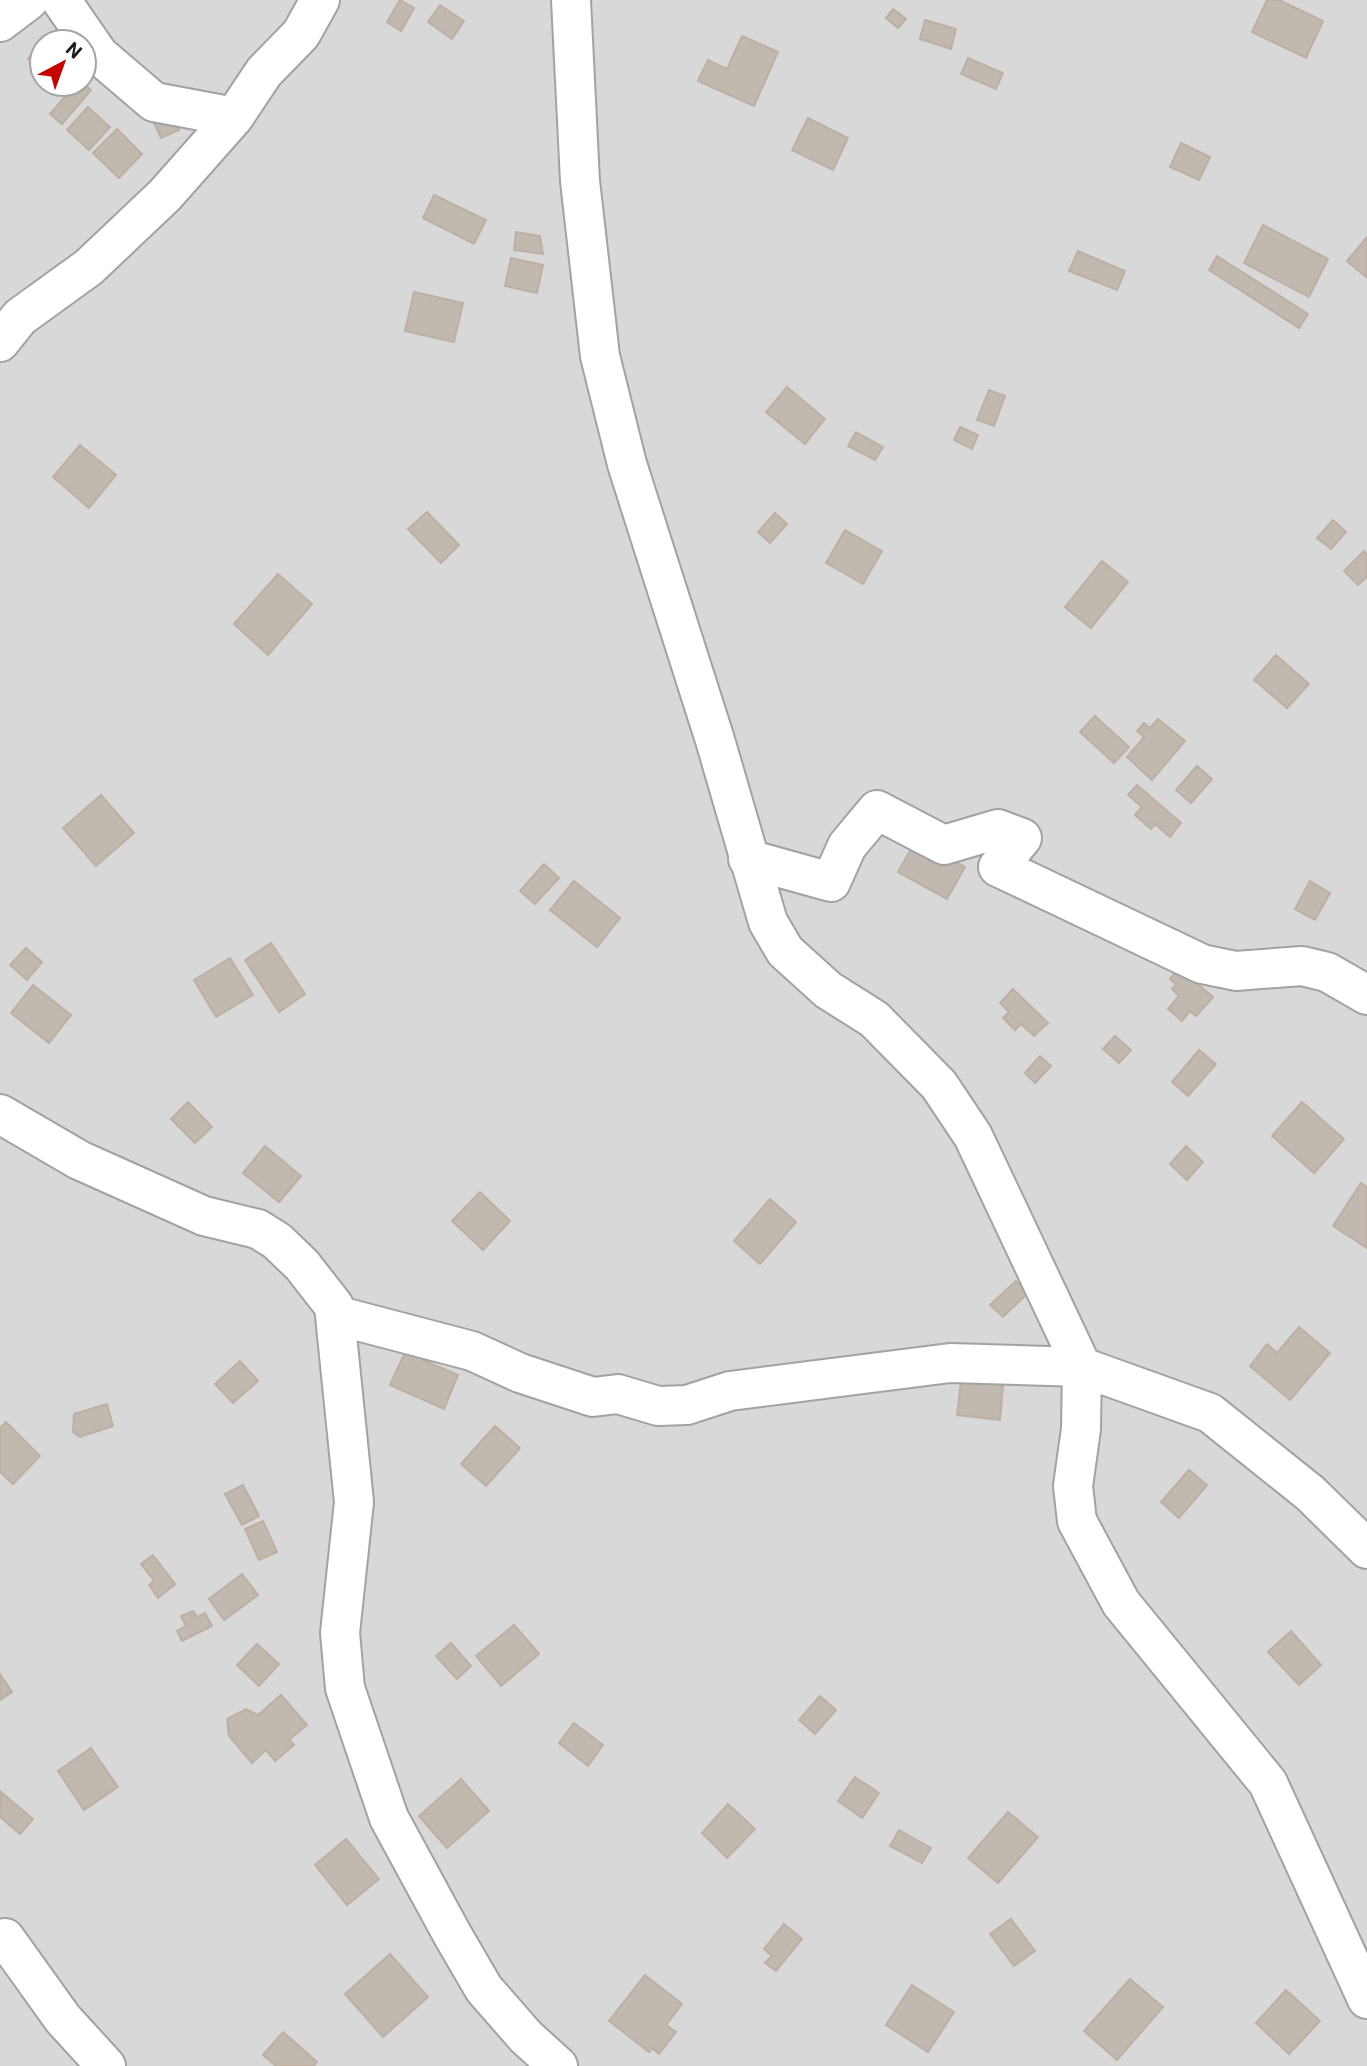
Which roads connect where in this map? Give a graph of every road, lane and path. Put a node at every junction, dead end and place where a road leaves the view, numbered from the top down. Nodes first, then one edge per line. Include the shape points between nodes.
1 (29, 0) edge
2 (61, 0) edge
3 (320, 0) edge
4 (571, 0) edge
5 (0, 22) edge
6 (234, 117) junction
7 (0, 342) edge
8 (748, 859) junction
9 (1367, 995) edge
10 (0, 1114) edge
11 (335, 1315) junction
12 (1082, 1367) junction
13 (1367, 1549) edge
14 (5, 1938) dead end
15 (1367, 1999) edge
16 (106, 2066) edge
17 (558, 2066) edge

1 - 5 street
2 - 6 street via 100,55 154,102
3 - 6 street via 301,34 264,72
4 - 8 street via 580,181 600,356 627,464
6 - 7 street via 165,195 89,267 20,317
8 - 9 street via 831,881 847,846 877,810 944,845 998,829 1022,838 998,867 1202,964 1236,971 1302,966 1327,972
8 - 12 street via 768,922 785,951 828,990 874,1019 939,1084 973,1136
10 - 11 street via 79,1160 204,1216 258,1229 302,1265 326,1293
11 - 12 street via 472,1351 520,1373 593,1397 618,1394 658,1406 687,1405 730,1391 950,1363
11 - 17 street via 354,1502 340,1633 345,1688 389,1818 452,1934 484,1989
12 - 13 street via 1210,1413 1310,1493
12 - 15 street via 1081,1429 1073,1486 1077,1521 1121,1602 1268,1783
14 - 16 street via 63,2019

